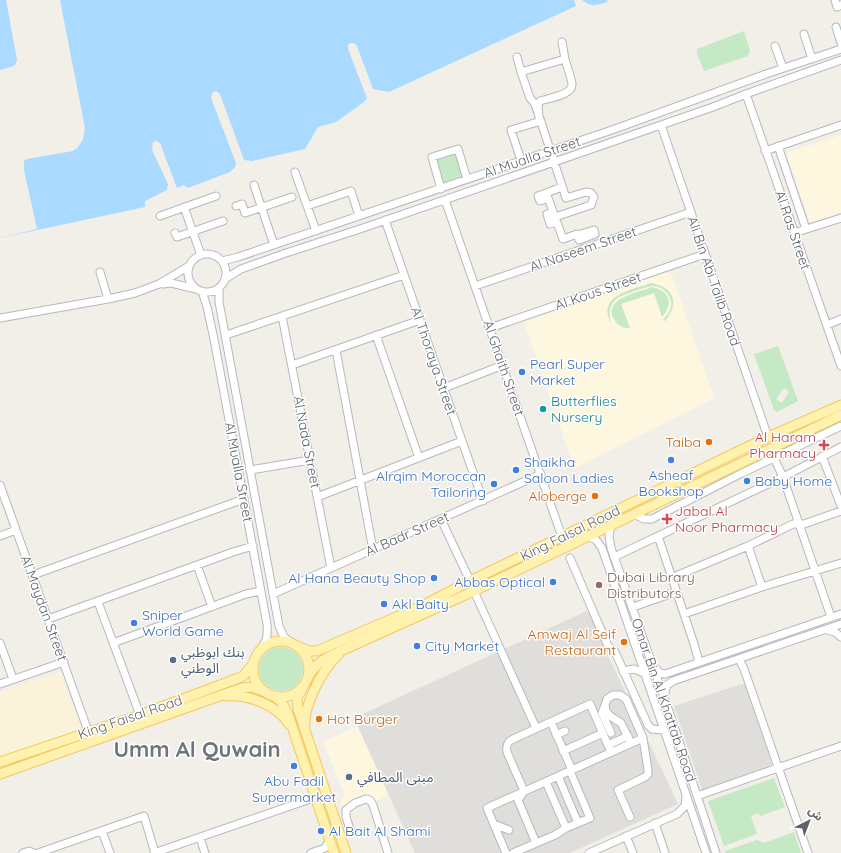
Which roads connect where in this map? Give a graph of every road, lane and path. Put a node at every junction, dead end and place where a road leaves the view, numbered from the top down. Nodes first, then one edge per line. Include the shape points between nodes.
1 (835, 0) edge
2 (841, 5) edge
3 (837, 25) edge
4 (804, 34) dead end
5 (562, 42) dead end
6 (841, 43) edge
7 (776, 46) dead end
8 (841, 49) edge
9 (517, 57) dead end
10 (841, 57) edge
11 (565, 59) junction
12 (812, 59) junction
13 (841, 60) edge
14 (783, 68) junction
15 (521, 72) junction
16 (785, 80) junction
17 (746, 94) junction
18 (657, 113) junction
19 (540, 119) junction
20 (661, 125) junction
21 (841, 125) edge
22 (605, 144) junction
23 (778, 146) junction
24 (550, 150) junction
25 (765, 150) junction
26 (521, 160) junction
27 (555, 161) junction
28 (295, 172) dead end
29 (467, 179) junction
30 (254, 185) dead end
31 (562, 187) junction
32 (441, 188) junction
33 (216, 196) dead end
34 (292, 197) dead end
35 (566, 198) junction
36 (445, 200) junction
37 (236, 206) dead end
38 (307, 206) junction
39 (184, 207) junction
40 (262, 208) junction
41 (571, 211) junction
42 (691, 212) junction
43 (160, 216) dead end
44 (359, 216) junction
45 (555, 217) junction
46 (841, 218) edge
47 (385, 220) junction
48 (223, 221) dead end
49 (806, 229) junction
50 (316, 231) junction
51 (193, 232) junction
52 (175, 233) dead end
53 (794, 233) junction
54 (578, 235) dead end
55 (274, 245) junction
56 (705, 254) junction
57 (201, 255) junction
58 (222, 261) junction
59 (190, 266) junction
60 (100, 272) dead end
61 (404, 275) junction
62 (225, 279) junction
63 (159, 284) junction
64 (475, 286) junction
65 (219, 288) junction
66 (199, 290) junction
67 (108, 299) junction
68 (282, 316) junction
69 (0, 318) edge
70 (841, 319) edge
71 (420, 320) junction
72 (827, 326) junction
73 (490, 328) junction
74 (226, 335) junction
75 (376, 335) junction
76 (336, 350) junction
77 (292, 365) junction
78 (503, 365) junction
79 (841, 366) edge
80 (444, 388) junction
81 (841, 405) edge
82 (841, 411) edge
83 (841, 415) edge
84 (841, 426) edge
85 (768, 437) junction
86 (462, 441) junction
87 (782, 443) junction
88 (841, 447) edge
89 (822, 456) junction
90 (419, 458) junction
91 (774, 458) junction
92 (310, 460) junction
93 (250, 470) junction
94 (541, 474) junction
95 (783, 477) junction
96 (360, 480) junction
97 (0, 485) edge
98 (317, 497) junction
99 (840, 498) edge
100 (244, 499) junction
101 (484, 501) junction
102 (841, 506) edge
103 (841, 511) edge
104 (634, 514) junction
105 (441, 519) junction
106 (798, 523) junction
107 (611, 525) junction
108 (16, 530) junction
109 (0, 536) edge
110 (588, 536) junction
111 (658, 536) junction
112 (562, 537) junction
113 (253, 546) junction
114 (748, 546) junction
115 (373, 550) junction
116 (614, 557) junction
117 (570, 558) dead end
118 (841, 563) edge
119 (198, 565) junction
120 (331, 568) junction
121 (814, 571) junction
122 (33, 575) junction
123 (671, 578) junction
124 (470, 581) junction
125 (762, 587) junction
126 (261, 591) junction
127 (474, 591) junction
128 (676, 592) junction
129 (628, 593) junction
130 (273, 594) junction
131 (618, 596) junction
132 (98, 602) junction
133 (212, 607) junction
134 (633, 607) junction
135 (684, 614) junction
136 (841, 614) edge
137 (831, 617) junction
138 (48, 619) junction
139 (841, 624) edge
140 (797, 629) junction
141 (824, 630) junction
142 (841, 637) edge
143 (0, 643) edge
144 (114, 643) junction
145 (295, 645) junction
146 (346, 649) junction
147 (762, 651) junction
148 (259, 652) junction
149 (639, 659) junction
150 (739, 659) junction
151 (64, 662) junction
152 (698, 662) junction
153 (254, 663) junction
154 (653, 666) junction
155 (627, 670) junction
156 (644, 673) junction
157 (309, 675) junction
158 (13, 679) junction
159 (0, 684) edge
160 (304, 685) junction
161 (269, 694) junction
162 (217, 697) junction
163 (664, 698) junction
164 (605, 706) junction
165 (140, 715) junction
166 (551, 722) junction
167 (536, 728) junction
168 (664, 730) junction
169 (88, 731) junction
170 (565, 731) dead end
171 (294, 732) junction
172 (603, 733) junction
173 (611, 733) dead end
174 (556, 735) junction
175 (643, 738) junction
176 (629, 740) junction
177 (308, 742) junction
178 (841, 746) edge
179 (610, 749) junction
180 (563, 751) junction
181 (0, 762) edge
182 (778, 768) junction
183 (571, 770) junction
184 (0, 774) edge
185 (558, 776) junction
186 (546, 782) junction
187 (325, 791) junction
188 (524, 791) junction
189 (686, 794) junction
190 (315, 796) junction
191 (697, 796) junction
192 (677, 814) junction
193 (630, 817) dead end
194 (578, 823) junction
195 (655, 823) junction
196 (494, 824) junction
197 (696, 824) junction
198 (566, 828) junction
199 (350, 829) dead end
200 (509, 830) dead end
201 (102, 831) junction
202 (626, 836) junction
203 (200, 838) junction
204 (330, 840) junction
205 (536, 843) junction
206 (325, 848) junction
207 (23, 853) edge
208 (33, 853) edge
209 (38, 853) edge
210 (110, 853) edge
211 (155, 853) edge
212 (204, 853) edge
213 (311, 853) edge
214 (334, 853) edge
215 (346, 853) edge
216 (388, 853) edge
217 (506, 853) edge
218 (513, 853) edge
219 (589, 853) edge
220 (633, 853) edge
221 (665, 853) edge
222 (706, 853) edge
223 (716, 853) edge
224 (808, 853) edge

1 - 2 street via 837,7
3 - 6 street
4 - 12 street
5 - 11 street
7 - 14 street
8 - 12 street, Al Mualla Street
9 - 15 street
10 - 16 street via 788,76
11 - 15 street
11 - 19 street via 571,89 567,93 540,101
12 - 14 street, Al Mualla Street
13 - 16 street, Al Mualla Street
14 - 18 street, Al Mualla Street
15 - 19 street
16 - 17 street, Al Mualla Street
17 - 20 street, Al Mualla Street
17 - 25 street, Al Ras Street
18 - 22 street via 649,119 603,135 600,140
18 - 24 street, Al Mualla Street
19 - 24 street
19 - 26 street via 512,130
20 - 22 street, Al Mualla Street
20 - 42 street, Ali Bin Abi Talib Road
21 - 23 street
22 - 27 street, Al Mualla Street
23 - 25 street
23 - 49 street
24 - 26 street, Al Mualla Street
24 - 27 street
25 - 53 street, Al Ras Street
26 - 29 street, Al Mualla Street
27 - 31 street
27 - 36 street, Al Mualla Street
28 - 38 street
29 - 32 street, Al Mualla Street
29 - 32 street via 458,149 432,157
30 - 40 street
31 - 35 street
31 - 45 street via 547,195
32 - 44 street, Al Mualla Street
33 - 39 street
34 - 40 street
35 - 41 street
35 - 41 street via 586,192 594,197 591,205
36 - 47 street, Al Mualla Street
36 - 64 street, Al Ghaith Street
37 - 40 street via 242,204 245,213
38 - 44 street via 351,191
38 - 50 street
39 - 43 street
39 - 51 street
40 - 55 street
41 - 45 street
42 - 56 street, Ali Bin Abi Talib Road
42 - 64 street, Al Naseem Street
44 - 50 street, Al Mualla Street
45 - 54 street via 563,238
46 - 49 street
47 - 61 street, Al Thoraya Street
47 - 62 street, Al Mualla Street via 242,269
48 - 51 street
49 - 53 street
50 - 55 street, Al Mualla Street
51 - 52 street via 176,237
51 - 57 street
53 - 72 street, Al Ras Street
55 - 58 street, Al Mualla Street
56 - 73 street, Al Kous Street
56 - 85 street, Ali Bin Abi Talib Road
57 - 58 street via 212,255
57 - 59 street
58 - 62 street via 226,272
59 - 63 street
59 - 66 street via 189,279
60 - 67 street
61 - 68 street
61 - 71 street, Al Thoraya Street
62 - 65 street
63 - 66 street via 171,283
63 - 67 street
64 - 73 street, Al Ghaith Street
65 - 66 street via 213,291
65 - 74 street, Al Mualla Street via 219,302
66 - 100 street, Al Mualla Street via 207,307 213,334
67 - 69 street
68 - 74 street
68 - 77 street, Al Nada Street
70 - 72 street
71 - 75 street
71 - 80 street, Al Thoraya Street
72 - 79 street, Al Ras Street
73 - 78 street, Al Ghaith Street
74 - 93 street, Al Mualla Street
75 - 76 street
75 - 90 street
76 - 77 street
76 - 96 street
77 - 92 street, Al Nada Street
78 - 80 street
78 - 94 street, Al Ghaith Street
80 - 86 street, Al Thoraya Street
81 - 85 main road, King Faisal Road
82 - 87 main road
83 - 87 main road, King Faisal Road
84 - 91 street
85 - 112 main road, King Faisal Road
86 - 90 street
86 - 101 street, Al Thoraya Street
87 - 104 main road, King Faisal Road
88 - 89 street
89 - 95 street
89 - 99 street
90 - 96 street
91 - 95 street
91 - 104 street via 652,519 644,519
92 - 93 street
92 - 98 street, Al Nada Street
93 - 130 street, Al Mualla Street
94 - 101 street, Al Badr Street
94 - 112 street, Al Ghaith Street
95 - 106 street
95 - 111 street
96 - 98 street
96 - 115 street
97 - 108 street, Al Maydan Street
98 - 120 street, Al Nada Street
99 - 102 street
100 - 113 street, Al Mualla Street
100 - 122 street
101 - 105 street, Al Badr Street
103 - 106 street via 804,524
104 - 107 main road, King Faisal Road
105 - 115 street, Al Badr Street
105 - 124 street
106 - 114 street
106 - 121 street
107 - 110 main road, King Faisal Road
107 - 116 street, Omar Bin Al Khattab Road via 609,540
108 - 109 street
108 - 122 street, Al Maydan Street
110 - 127 main road, King Faisal Road
110 - 131 street, Omar Bin Al Khattab Road via 600,545
111 - 116 street
111 - 123 street
112 - 124 main road, King Faisal Road
113 - 119 street
113 - 126 street, Al Mualla Street
114 - 123 street
114 - 125 street
115 - 120 street, Al Badr Street
116 - 129 street, Omar Bin Al Khattab Road
117 - 155 street via 608,646
118 - 121 street
119 - 132 street
119 - 133 street
120 - 130 street, Al Badr Street
121 - 125 street
121 - 137 street
122 - 138 street, Al Maydan Street
123 - 128 street
124 - 145 main road, King Faisal Road via 422,606 328,647 309,651
125 - 135 street
126 - 133 street
126 - 148 street, Al Mualla Street via 268,635
127 - 146 main road, King Faisal Road
127 - 167 street
128 - 134 street
128 - 135 street
129 - 131 street via 623,592
129 - 134 street, Omar Bin Al Khattab Road
130 - 145 street, Al Mualla Street via 281,632 284,638
131 - 149 street, Omar Bin Al Khattab Road
132 - 138 street
132 - 144 street
133 - 144 street
134 - 154 street, Omar Bin Al Khattab Road
135 - 152 street
136 - 137 street
137 - 140 street
138 - 151 street, Al Maydan Street
139 - 141 street
140 - 147 street via 759,645 758,650
140 - 152 street
141 - 142 street via 833,630
141 - 147 street
143 - 158 street
144 - 165 street
145 - 148 main road via 283,641 274,642
145 - 157 main road via 307,659
146 - 157 main road, King Faisal Road via 319,662
146 - 177 main road via 326,667 308,706 305,718
147 - 150 street
148 - 153 main road
149 - 155 street
149 - 156 street, Omar Bin Al Khattab Road
150 - 163 street via 674,681 667,685
150 - 182 street
151 - 158 street
151 - 169 street, Al Maydan Street
152 - 154 street via 665,674
153 - 161 main road via 256,680
153 - 165 main road, King Faisal Road via 236,680
154 - 163 street, Omar Bin Al Khattab Road
155 - 156 street
155 - 168 street via 648,726
156 - 168 street, Omar Bin Al Khattab Road
157 - 160 main road
158 - 159 street
160 - 161 main road via 290,695 281,697
160 - 177 main road via 297,698
161 - 162 main road, King Faisal Road via 252,686
161 - 171 main road via 281,701
162 - 171 main road via 240,696 265,704 283,716
162 - 184 main road, King Faisal Road
163 - 191 street, Omar Bin Al Khattab Road
164 - 173 street via 602,713
164 - 175 street via 607,699 613,695 620,695 626,699
164 - 176 street via 610,716 621,723
165 - 169 main road, King Faisal Road
166 - 167 street
166 - 172 street via 590,704
166 - 174 street
167 - 188 street via 511,740 506,747
168 - 189 street, Omar Bin Al Khattab Road
169 - 181 main road, King Faisal Road
170 - 174 street
171 - 190 main road
172 - 179 street
172 - 180 street
174 - 180 street
175 - 176 street
175 - 193 street via 648,774 618,790
176 - 179 street
177 - 187 main road
178 - 182 street
179 - 183 street
180 - 183 street
182 - 191 street
182 - 224 street
183 - 185 street
183 - 194 street via 590,818
185 - 186 street
185 - 194 street
186 - 188 street
186 - 198 street
187 - 190 main road
187 - 215 main road
188 - 196 street via 487,808
188 - 205 street via 518,800
189 - 192 street via 685,806
189 - 197 street, Omar Bin Al Khattab Road
190 - 203 street
190 - 204 main road
191 - 223 street, Omar Bin Al Khattab Road
192 - 195 street
192 - 197 street via 692,818
194 - 198 street
195 - 202 street
195 - 221 street
196 - 200 street
196 - 217 street
197 - 222 street, Omar Bin Al Khattab Road
198 - 205 street
199 - 216 street via 346,810 355,803 370,800
201 - 209 street
201 - 210 street
201 - 211 street via 144,816
202 - 219 street
202 - 220 street
203 - 211 street
203 - 212 street
204 - 206 street
204 - 214 main road
205 - 218 street
206 - 213 street
206 - 214 street
207 - 208 street

